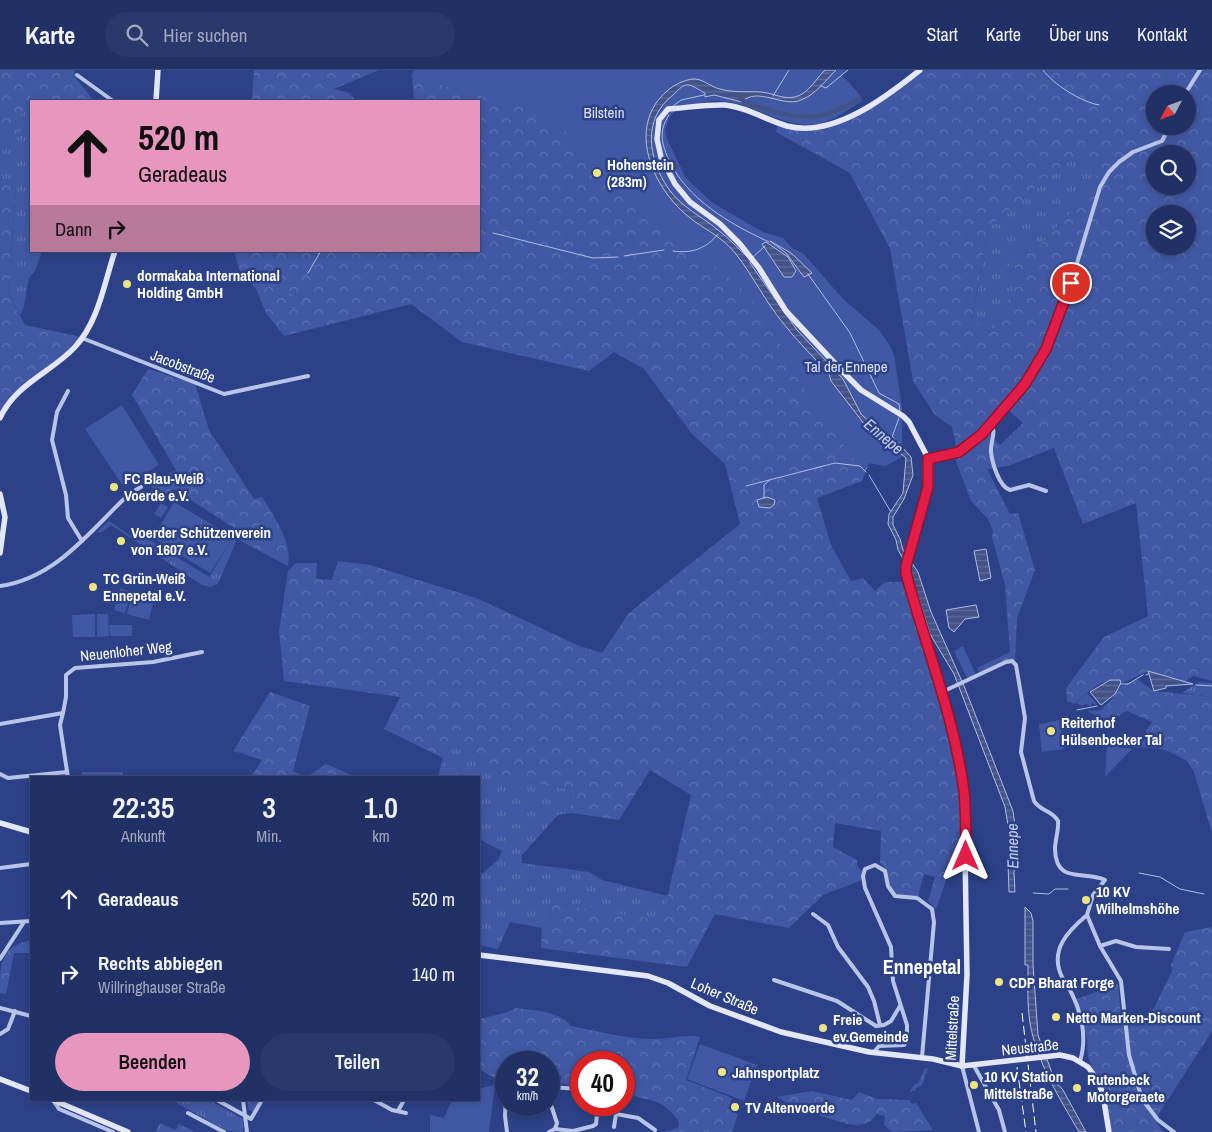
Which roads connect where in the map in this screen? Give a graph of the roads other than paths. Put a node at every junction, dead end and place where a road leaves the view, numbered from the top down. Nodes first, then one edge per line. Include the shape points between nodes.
1 (158, 70) edge
2 (920, 70) edge
3 (1200, 70) edge
4 (77, 75) dead end
5 (1191, 85) edge
6 (111, 100) edge
7 (156, 100) edge
8 (1165, 135) edge
9 (116, 252) edge
10 (82, 338) junction
11 (308, 376) dead end
12 (68, 391) dead end
13 (0, 418) edge
14 (991, 424) junction
15 (928, 459) junction
16 (141, 486) dead end
17 (1046, 491) dead end
18 (0, 494) edge
19 (82, 541) junction
20 (0, 553) edge
21 (0, 586) edge
22 (202, 652) dead end
23 (942, 692) junction
24 (63, 713) junction
25 (0, 724) edge
26 (67, 772) junction
27 (0, 774) edge
28 (68, 776) edge
29 (0, 823) edge
30 (30, 832) edge
31 (30, 864) edge
32 (0, 868) edge
33 (813, 914) dead end
34 (1088, 915) junction
35 (30, 921) edge
36 (24, 922) junction
37 (0, 923) edge
38 (1100, 946) junction
39 (1169, 949) dead end
40 (480, 955) edge
41 (0, 960) edge
42 (774, 980) dead end
43 (900, 1006) junction
44 (0, 1008) edge
45 (15, 1011) junction
46 (30, 1016) edge
47 (880, 1025) junction
48 (0, 1034) edge
49 (874, 1052) junction
50 (922, 1057) junction
51 (1080, 1061) junction
52 (962, 1066) junction
53 (974, 1066) junction
54 (0, 1079) edge
55 (30, 1091) edge
56 (54, 1101) edge
57 (55, 1101) edge
58 (219, 1101) edge
59 (243, 1101) edge
60 (262, 1101) edge
61 (375, 1101) edge
62 (404, 1101) edge
63 (398, 1112) junction
64 (406, 1112) dead end
65 (188, 1113) dead end
66 (505, 1116) edge
67 (555, 1116) edge
68 (597, 1116) edge
69 (616, 1116) edge
70 (627, 1116) edge
71 (247, 1117) junction
72 (614, 1127) dead end
73 (555, 1130) junction
74 (654, 1130) dead end
75 (113, 1132) edge
76 (128, 1132) edge
77 (224, 1132) edge
78 (247, 1132) edge
79 (508, 1132) edge
80 (549, 1132) edge
81 (979, 1132) edge
82 (1005, 1132) edge
83 (1109, 1132) edge
84 (1174, 1132) edge

1 - 7 street
2 - 15 street via 876,103 814,129 789,126 725,105 668,109 663,112 657,133 658,146 672,178 690,202 728,231 797,324 862,390 900,414 915,432
3 - 5 street
4 - 6 street
8 - 14 street via 1162,141 1133,152 1119,162 1104,180 1046,349 1025,384
9 - 10 street via 93,318
10 - 11 street, Jacobstraße via 224,394
10 - 13 street via 70,352 20,391
12 - 19 street via 57,412 52,440 66,495 68,518
14 - 15 street via 959,452
14 - 17 street via 994,429 992,458 1002,485 1010,490 1029,485
15 - 23 street, Mittelstraße via 928,487 906,566
16 - 19 street
18 - 20 street via 5,522
19 - 21 street via 39,574
22 - 24 street, Neuenloher Weg via 153,662 73,668 66,675
23 - 34 street via 1006,662 1012,661 1016,665 1025,718 1021,752 1034,801 1038,808 1054,815 1058,821 1058,865 1067,873 1105,880 1093,895
23 - 52 street, Mittelstraße via 959,763 966,817 967,975
24 - 25 street
24 - 26 street, Neuenloher Weg via 60,725
26 - 27 street via 8,778
26 - 28 street, Neuenloher Weg
29 - 30 street
31 - 32 street
33 - 47 street via 828,926 838,947 868,987
34 - 38 street
34 - 51 street via 1068,931 1057,959 1081,1022 1085,1040
35 - 36 street
36 - 37 street
36 - 41 street
38 - 39 street via 1116,941 1136,947
38 - 84 street via 1121,980 1129,1054 1142,1099 1158,1120
40 - 49 street, Loher Straße via 648,976 710,1006 781,1032
42 - 47 street via 837,1001 872,1024
43 - 47 street via 891,1021
43 - 49 street via 907,1025 907,1041 901,1046 879,1046
43 - 50 street via 891,947 865,888 864,872 871,865 885,871 888,886 895,896 917,898 932,909 934,922
44 - 45 street
45 - 46 street
45 - 48 street via 8,1029
49 - 50 street, Loher Straße
50 - 52 street, Loher Straße
51 - 53 street, Neustraße via 1066,1056 1048,1056
51 - 83 street, Neustraße via 1095,1076 1100,1087
52 - 53 street, Neustraße
52 - 81 street, Mittelstraße
53 - 82 street via 999,1110
54 - 55 street
56 - 75 street via 59,1109
57 - 76 street
58 - 71 street
59 - 71 street
60 - 71 street via 255,1117
61 - 63 street
62 - 63 street
63 - 64 street
65 - 77 street
66 - 79 street
67 - 73 street
68 - 73 street via 593,1126 573,1132
69 - 72 street
70 - 74 street via 638,1118
71 - 78 street
73 - 80 street

